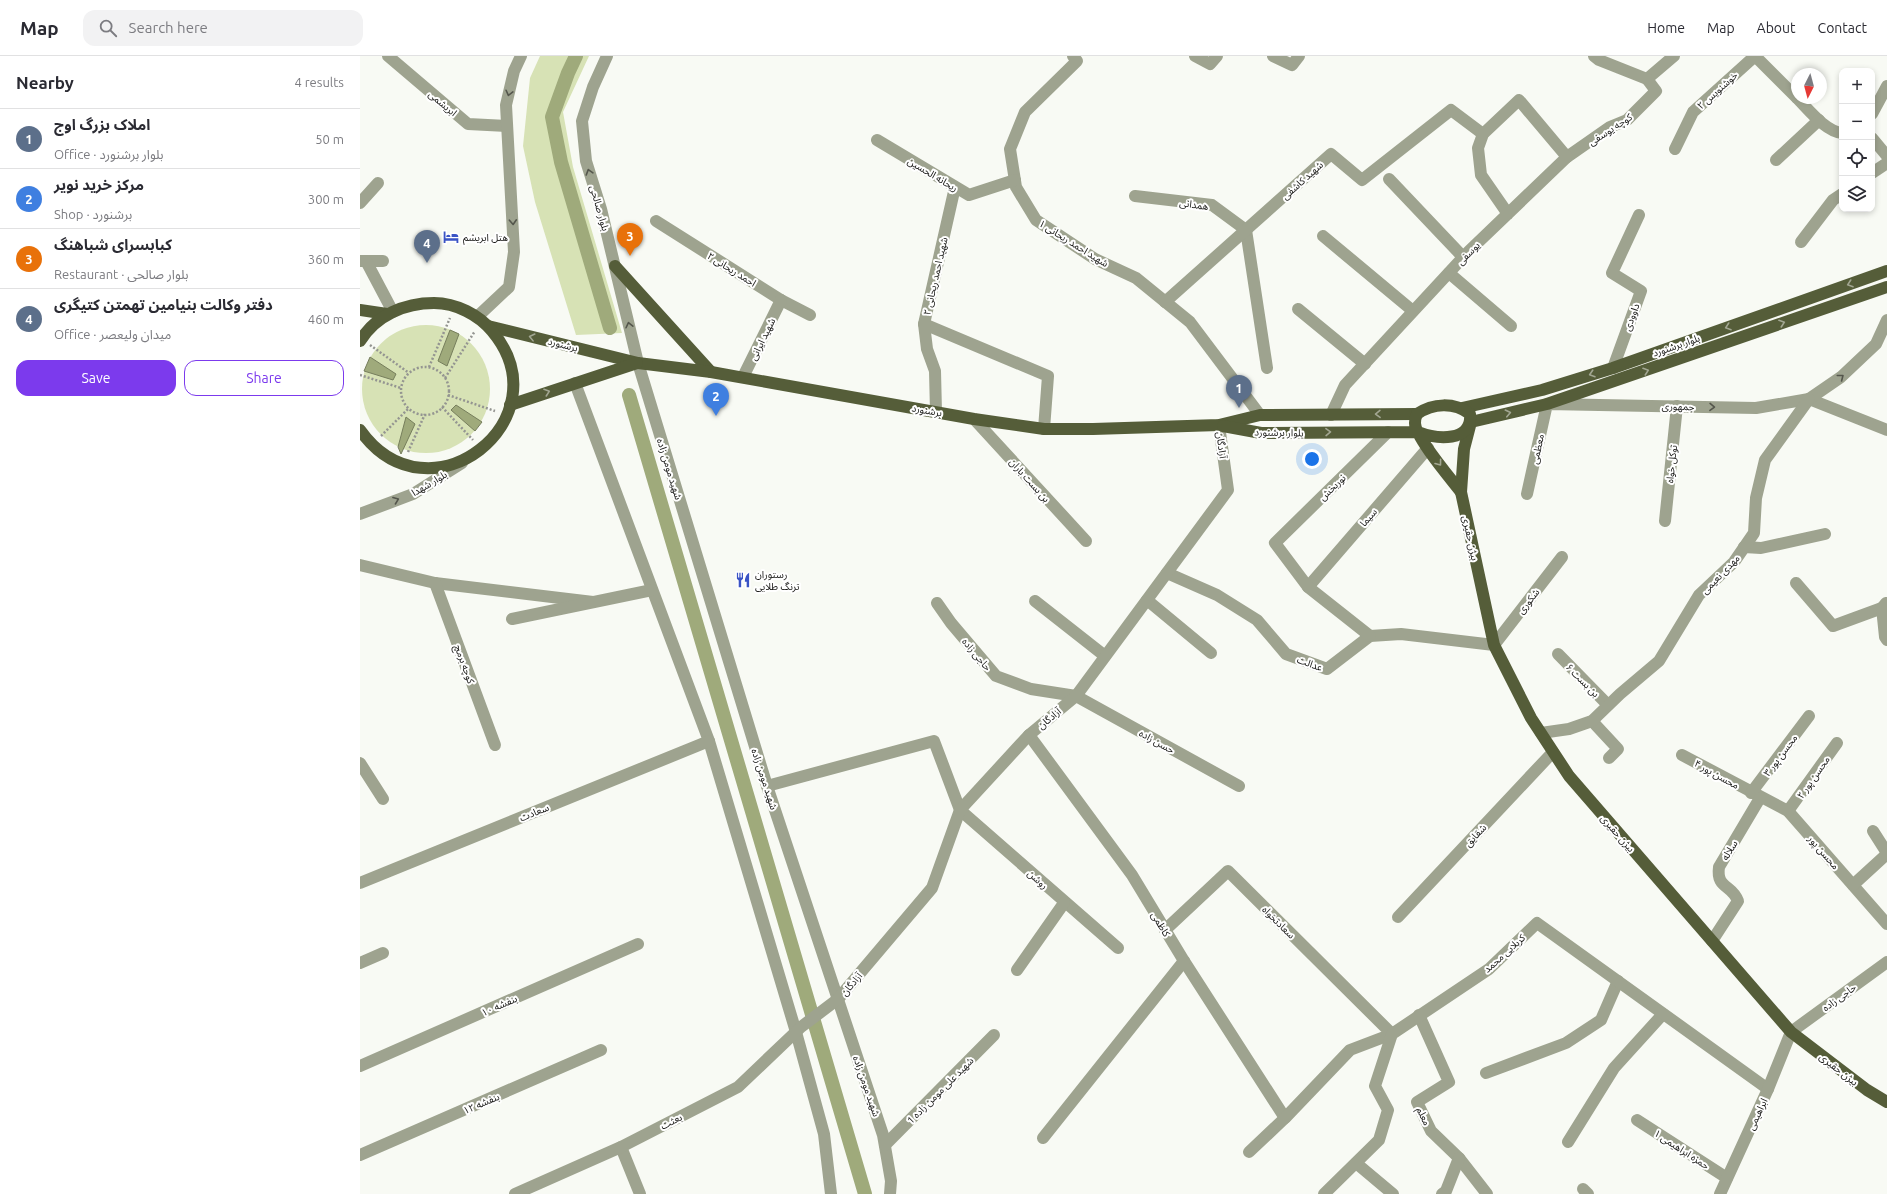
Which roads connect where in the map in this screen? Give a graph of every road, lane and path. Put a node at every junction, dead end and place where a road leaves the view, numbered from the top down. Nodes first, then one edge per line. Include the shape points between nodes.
1 (388, 56) edge
2 (521, 56) edge
3 (607, 56) edge
4 (1195, 56) edge
5 (1217, 56) edge
6 (1273, 56) edge
7 (1299, 56) edge
8 (1594, 56) edge
9 (1674, 56) edge
10 (1755, 56) edge
11 (1075, 58) edge
12 (1646, 79) junction
13 (1887, 86) edge
14 (1791, 92) edge
15 (1803, 104) edge
16 (1875, 108) edge
17 (1819, 120) junction
18 (507, 126) junction
19 (1839, 132) edge
20 (1483, 134) junction
21 (877, 140) dead end
22 (1874, 140) edge
23 (1675, 148) dead end
24 (1887, 156) edge
25 (1567, 157) junction
26 (1776, 160) dead end
27 (1887, 163) edge
28 (1875, 171) edge
29 (1389, 179) dead end
30 (1015, 180) junction
31 (378, 183) dead end
32 (955, 187) junction
33 (1135, 196) dead end
34 (1839, 196) edge
35 (360, 203) edge
36 (1508, 214) junction
37 (1639, 214) dead end
38 (656, 220) dead end
39 (1246, 230) junction
40 (1323, 236) dead end
41 (1801, 242) dead end
42 (1463, 257) junction
43 (363, 261) edge
44 (383, 261) dead end
45 (615, 266) junction
46 (1887, 271) edge
47 (1449, 273) junction
48 (1887, 287) edge
49 (781, 300) junction
50 (1165, 302) junction
51 (455, 306) junction
52 (1298, 309) dead end
53 (360, 310) edge
54 (1413, 311) junction
55 (390, 313) junction
56 (810, 315) dead end
57 (1887, 320) edge
58 (482, 321) junction
59 (924, 324) junction
60 (1511, 326) dead end
61 (361, 340) edge
62 (638, 363) junction
63 (1365, 364) junction
64 (429, 367) junction
65 (1267, 368) dead end
66 (1613, 368) junction
67 (711, 372) junction
68 (409, 373) junction
69 (360, 375) edge
70 (743, 377) junction
71 (445, 378) junction
72 (575, 383) junction
73 (401, 388) junction
74 (448, 395) junction
75 (1809, 399) junction
76 (1547, 404) junction
77 (1677, 406) junction
78 (442, 407) junction
79 (409, 408) junction
80 (1462, 408) junction
81 (509, 410) junction
82 (936, 412) junction
83 (426, 414) junction
84 (1417, 414) junction
85 (1260, 415) junction
86 (1331, 415) junction
87 (974, 419) junction
88 (1470, 422) junction
89 (1219, 425) junction
90 (1044, 429) junction
91 (360, 430) edge
92 (1887, 430) edge
93 (1388, 432) junction
94 (1418, 432) junction
95 (372, 444) junction
96 (1428, 448) junction
97 (477, 453) junction
98 (403, 463) junction
99 (1461, 492) junction
100 (1527, 494) dead end
101 (360, 514) edge
102 (1665, 521) dead end
103 (1825, 534) dead end
104 (1086, 541) dead end
105 (1744, 546) junction
106 (1562, 557) dead end
107 (360, 565) edge
108 (1167, 572) junction
109 (435, 582) junction
110 (1796, 583) dead end
111 (1308, 587) junction
112 (652, 590) junction
113 (1147, 600) junction
114 (1035, 601) dead end
115 (593, 602) junction
116 (937, 603) dead end
117 (1885, 605) edge
118 (512, 619) dead end
119 (1370, 636) junction
120 (1887, 640) edge
121 (1494, 645) junction
122 (1211, 653) dead end
123 (1558, 654) dead end
124 (1105, 656) junction
125 (1076, 696) junction
126 (1608, 705) junction
127 (1809, 716) dead end
128 (1592, 721) junction
129 (1541, 733) junction
130 (1028, 735) junction
131 (709, 741) junction
132 (1837, 743) dead end
133 (495, 745) dead end
134 (1553, 752) junction
135 (1682, 755) dead end
136 (1609, 758) dead end
137 (360, 762) edge
138 (364, 775) edge
139 (767, 786) junction
140 (1239, 786) dead end
141 (1756, 795) junction
142 (383, 799) dead end
143 (960, 810) junction
144 (1788, 812) junction
145 (1873, 831) dead end
146 (1887, 854) edge
147 (360, 883) edge
148 (1853, 886) junction
149 (1064, 903) junction
150 (1398, 917) dead end
151 (1887, 924) edge
152 (1165, 930) junction
153 (1712, 941) junction
154 (638, 944) dead end
155 (1118, 948) dead end
156 (383, 953) dead end
157 (1184, 961) junction
158 (1887, 962) edge
159 (360, 963) edge
160 (1017, 970) dead end
161 (1618, 981) junction
162 (838, 999) junction
163 (824, 1010) joint
164 (1663, 1014) junction
165 (1419, 1015) junction
166 (796, 1032) junction
167 (1791, 1032) junction
168 (1392, 1034) junction
169 (994, 1035) dead end
170 (602, 1050) dead end
171 (360, 1066) edge
172 (1486, 1073) dead end
173 (1768, 1089) junction
174 (1887, 1102) edge
175 (1285, 1118) junction
176 (1637, 1120) dead end
177 (1043, 1138) dead end
178 (1568, 1142) dead end
179 (885, 1146) junction
180 (620, 1147) junction
181 (1249, 1152) dead end
182 (360, 1155) edge
183 (1460, 1158) junction
184 (1356, 1163) junction
185 (1727, 1178) junction
186 (515, 1194) edge
187 (640, 1194) edge
188 (831, 1194) edge
189 (890, 1194) edge
190 (1324, 1194) edge
191 (1393, 1194) edge
192 (1442, 1194) edge
193 (1487, 1194) edge
194 (1720, 1194) edge

1 - 18 street, ابریشمی via 468,124
2 -> 18 street via 514,71 506,105
45 -> 3 street, بلوار صالحی via 586,160 582,122 593,87
4 - 5 street via 1210,64
6 - 7 street via 1292,65
8 - 12 street via 1598,60
9 - 12 street
10 - 14 street
10 - 23 street, خوشنویس ۲ via 1693,112
11 - 30 street, شهید احمد ریحانی ۱ via 1025,112 1010,149
12 - 25 street, کوچه یوسفی via 1656,91 1627,120 1610,127
13 - 16 street
15 - 17 street
17 - 19 street
17 - 26 street
18 -> 58 street via 514,252 509,287
20 - 25 street via 1519,100
20 - 36 street via 1478,148 1481,175
20 - 39 street, شهید کاشفی via 1451,110 1362,180 1331,154
21 - 32 street, ریحانه الحسین
22 - 24 street
25 - 36 street, یوسفی
27 - 28 street
29 - 42 street
30 - 32 street, ریحانه الحسین via 968,195
30 - 50 street, شهید احمد ریحانی ۱ via 1016,187 1036,220 1095,259 1136,278
31 - 35 street
32 - 59 street, شهید احمد ریحانی ۲
33 - 39 street, همدانی via 1212,205
34 - 41 street via 1833,200
36 - 42 street, یوسفی
37 - 66 street, داوودی via 1612,273 1641,291
38 - 49 street, احمد ریحانی ۲
39 - 50 street, شهید کاشفی
39 - 65 street
40 - 54 street
42 - 47 street, یوسفی
43 - 44 street
43 - 55 street
62 -> 45 street, بلوار صالحی
45 - 67 main road
46 -> 66 main road, بلوار برشنورد
47 - 54 street, یوسفی
47 - 60 street
76 -> 48 main road, بلوار برشنورد
49 - 56 street, احمد ریحانی ۲
49 - 70 street, شهید ایرانی
50 - 85 street, شهید احمد ریحانی ۱ via 1190,322
51 - 55 main road via 420,303
51 - 58 main road
51 - 64 path
52 - 63 street
53 - 55 main road
54 - 63 street, یوسفی
55 - 61 main road via 373,325
75 -> 57 street, جمهوری via 1841,377 1876,344
62 -> 58 main road, برشنورد
58 - 71 path
58 - 81 main road via 499,339 507,354 513,388
59 - 82 street, شهید احمد ریحانی ۲ via 927,349 935,371
59 - 90 street via 1048,376
61 - 68 path
62 - 67 main road, برشنورد
62 - 72 main road, برشنورد
62 - 139 street, شهید مومن زاده
63 - 86 street, یوسفی via 1345,385
64 - 68 path via 422,367
64 - 71 path
66 -> 80 main road, بلوار برشنورد via 1542,390
67 - 70 main road, برشنورد
68 - 73 path
69 - 73 path
70 - 82 main road, برشنورد
71 - 74 path via 449,389
81 -> 72 main road, برشنورد
72 - 112 street
73 - 79 path via 402,396
74 - 78 path
74 - 81 path
77 -> 75 street, جمهوری via 1756,408
75 - 92 street
75 - 105 street, مهدی نعیمی via 1765,460 1756,498 1754,533
76 - 77 street, جمهوری
88 -> 76 main road, بلوار برشنورد
76 - 100 street, معظمی
77 - 102 street, توکل خواه
78 - 83 path
78 - 97 path
79 - 83 path via 414,412
79 - 95 path
80 - 84 main road via 1437,405 1425,408
80 - 88 main road via 1470,414
81 - 97 main road via 492,440
82 - 87 main road, برشنورد
83 - 98 path
84 -> 86 main road, بلوار برشنورد
84 - 94 main road via 1415,423
85 - 86 main road, بلوار برشنورد
85 - 89 main road, بلوار برشنورد
87 - 90 main road, برشنورد
87 - 104 street, بن بست باران
88 - 94 main road via 1467,429 1458,435 1443,438 1430,437
88 - 99 main road via 1464,449
89 - 90 main road, برشنورد
89 -> 93 main road, بلوار برشنورد via 1261,433
89 - 108 street, آزادگان via 1228,490
91 - 95 main road
93 - 94 main road, بلوار برشنورد
93 - 111 street, نوربخش via 1275,543
94 - 96 main road
95 - 98 main road
96 -> 99 main road
96 - 111 street, سیما
97 - 98 main road via 460,462 431,468
101 -> 97 street, بلوار شهدا via 413,494
99 - 121 main road, بیژن حقیری
103 - 105 street via 1760,548
105 - 126 street, مهدی نعیمی via 1734,562 1699,595 1658,661
106 - 121 street, شکوری
107 - 109 street
108 - 113 street, آزادگان
108 - 119 street, عدالت via 1217,595 1257,620 1286,654 1327,669
109 - 115 street
109 - 133 street, کوچه برمچ
110 - 117 street via 1833,626
111 - 119 street
112 - 115 street
112 - 131 street
113 - 122 street
113 - 124 street, آزادگان
114 - 124 street
115 - 118 street
116 - 125 street, حاجی زاده via 996,676 1031,689
117 - 120 street
119 - 121 street via 1401,634
121 - 129 main road, بیژن حقیری
123 - 126 street, بن بست ۶
124 - 125 street, آزادگان
125 - 130 street, آزادگان
125 - 140 street, حسن زاده
126 - 128 street, مهدی نعیمی
127 - 141 street, محسن پور ۳
128 - 129 street, مهدی نعیمی via 1569,729
128 - 136 street via 1618,749
129 - 134 main road, بیژن حقیری
130 - 143 street, آزادگان
130 - 152 street, کاظمی via 1132,875
131 - 147 street, سعادت
131 - 166 street
132 - 144 street, محسن پور ۲
134 - 150 street, شقایق
134 - 153 main road, بیژن حقیری via 1569,776
135 - 141 street, محسن پور ۴
137 - 138 street
138 - 142 street
139 - 143 street via 934,741
139 - 162 street, شهید مومن زاده
141 - 144 street, محسن پور
141 - 153 street, سلاله via 1719,867 1718,876 1721,882 1738,901
143 - 149 street, روشن
143 - 162 street, آزادگان via 932,888
144 - 148 street, محسن پور
145 - 146 street
146 - 148 street
148 - 151 street, محسن پور
149 - 155 street, روشن
149 - 160 street
152 - 157 street, کاظمی
152 - 168 street, سعادتخواه via 1228,871
153 - 167 main road, بیژن حقیری
154 - 171 street, بنفشه ۱۰
156 - 159 street
157 - 175 street, کاظمی
157 - 177 street
158 - 167 street, حاجی زاده
161 - 164 street, کربلایی محمد
161 - 165 street, کربلایی محمد via 1537,923 1489,969
161 - 172 street via 1601,1020 1566,1042
162 - 163 street, آزادگان
162 - 179 street, شهید مومن زاده
163 - 166 street, بعثت
164 - 173 street, کربلایی محمد
164 - 178 street via 1614,1068
165 - 168 street, کربلایی محمد
165 - 183 street, معلم via 1449,1082 1417,1102 1431,1131
166 - 180 street, بعثت via 738,1087
166 - 188 street via 824,1134
167 - 173 street, ابراهیمی
167 - 174 main road, بیژن حقیری via 1867,1090
168 - 175 street, کربلایی محمد via 1350,1050
168 - 184 street via 1375,1086 1388,1110 1379,1140
169 - 179 street, شهید علی مومن زاده 1
170 - 182 street, بنفشه ۱۲
173 - 185 street, ابراهیمی
175 - 181 street, کربلایی محمد
176 - 185 street, حمزه ابراهیمی ۱
179 - 189 street, شهید مومن زاده via 891,1181
180 - 186 street, بعثت
180 - 187 street
183 - 192 street via 1446,1191
183 - 193 street, معلم
184 - 190 street
184 - 191 street
185 - 194 street, ابراهیمی

